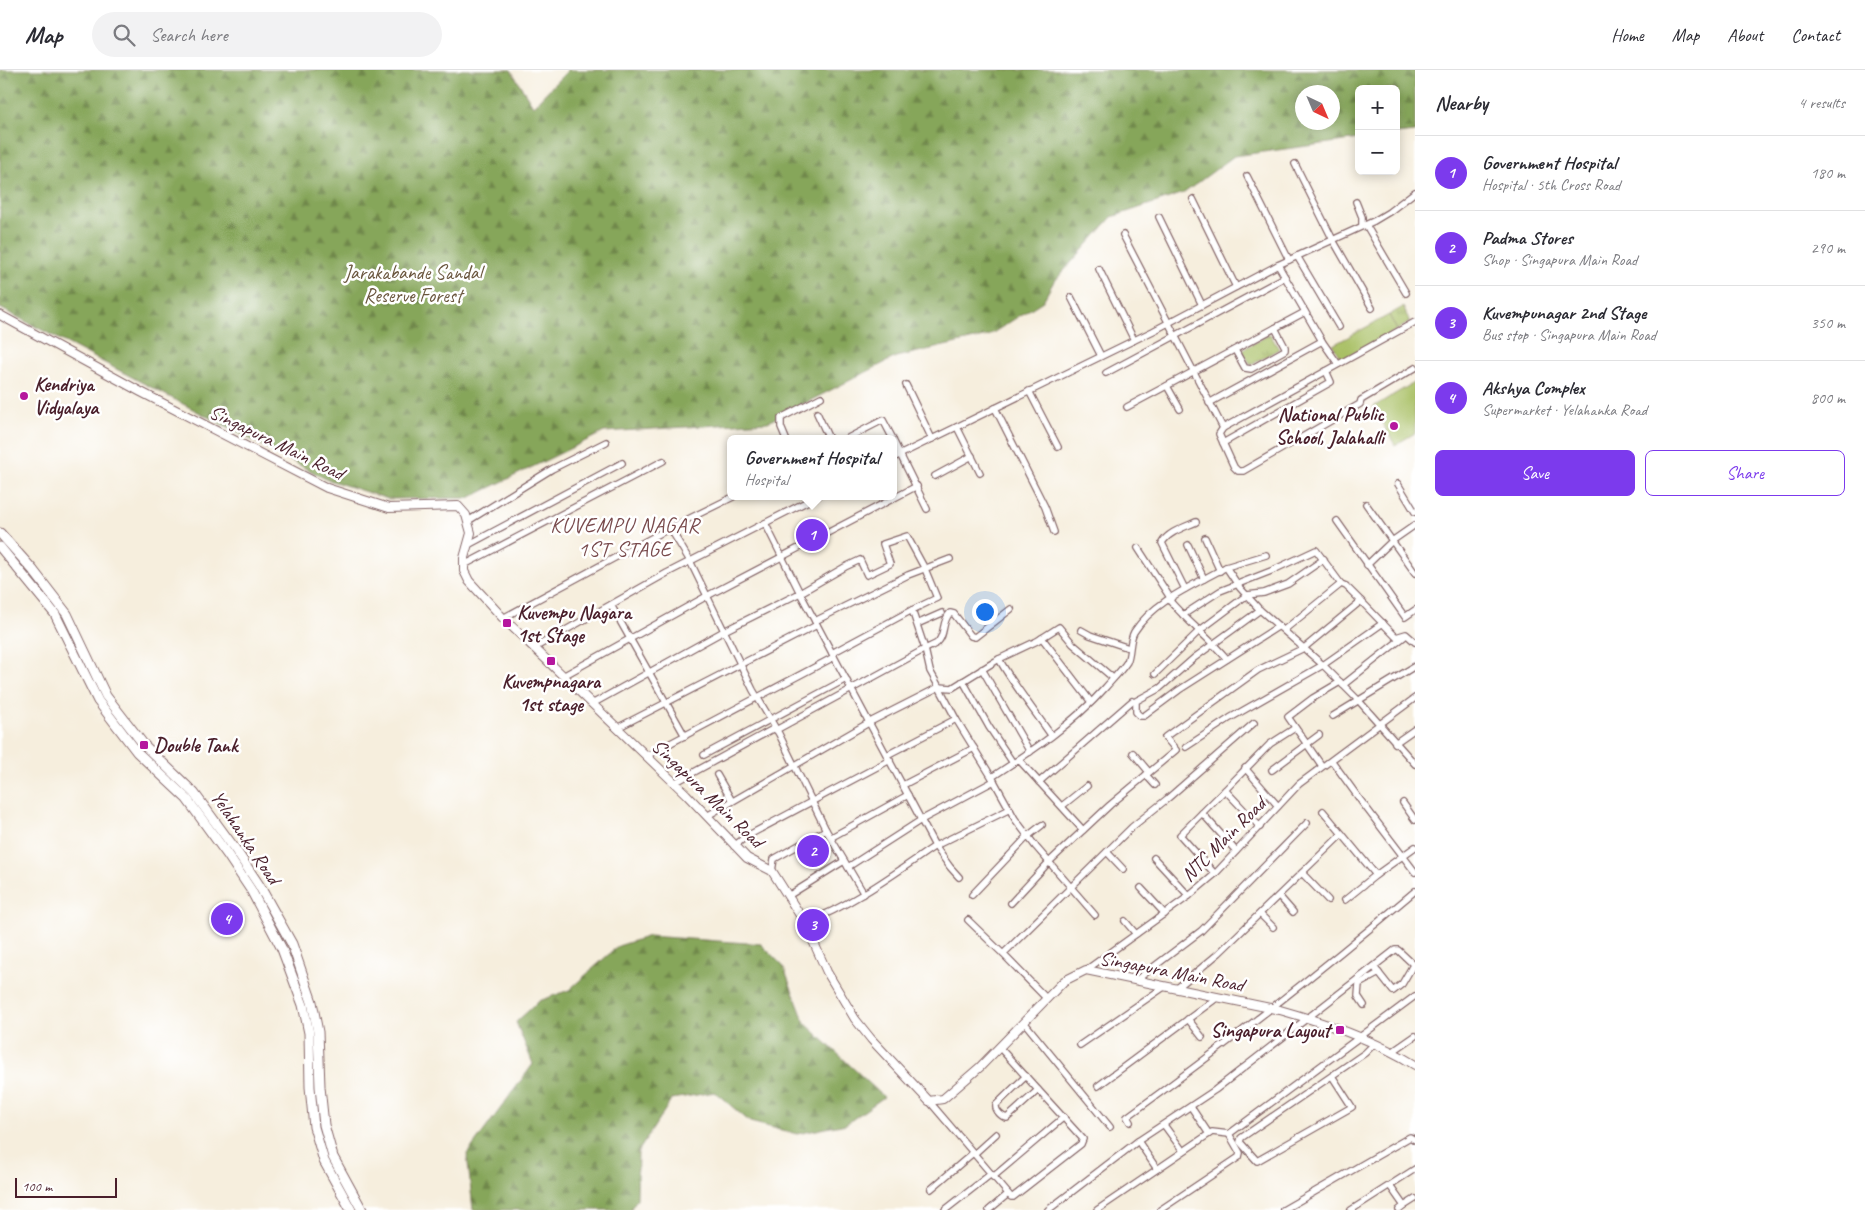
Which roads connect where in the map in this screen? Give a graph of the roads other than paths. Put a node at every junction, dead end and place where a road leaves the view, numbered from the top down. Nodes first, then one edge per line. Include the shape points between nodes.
1 (1295, 164) dead end
2 (1247, 176) dead end
3 (1415, 192) edge
4 (1193, 200) dead end
5 (1356, 202) dead end
6 (1159, 217) dead end
7 (1364, 225) junction
8 (1123, 235) dead end
9 (1333, 240) junction
10 (1298, 256) junction
11 (1289, 260) junction
12 (1278, 264) junction
13 (1099, 269) dead end
14 (1285, 277) junction
15 (1236, 287) junction
16 (1406, 294) dead end
17 (1071, 297) dead end
18 (1202, 305) junction
19 (1372, 308) dead end
20 (1306, 312) junction
21 (0, 315) edge
22 (1415, 322) edge
23 (1168, 323) junction
24 (1339, 327) dead end
25 (1276, 328) junction
26 (1175, 336) junction
27 (1134, 340) junction
28 (1322, 341) junction
29 (1235, 350) junction
30 (1101, 356) junction
31 (1338, 364) junction
32 (1415, 368) edge
33 (1326, 371) junction
34 (1193, 372) junction
35 (1106, 373) dead end
36 (906, 385) dead end
37 (1167, 386) junction
38 (1029, 391) junction
39 (821, 397) dead end
40 (1209, 403) junction
41 (1127, 407) dead end
42 (995, 408) junction
43 (1180, 409) dead end
44 (817, 413) dead end
45 (957, 427) junction
46 (1223, 428) junction
47 (784, 435) edge
48 (827, 435) edge
49 (854, 435) edge
50 (891, 435) edge
51 (932, 439) junction
52 (606, 442) dead end
53 (1223, 443) junction
54 (1058, 446) dead end
55 (897, 448) edge
56 (900, 454) junction
57 (897, 456) edge
58 (972, 456) junction
59 (663, 461) dead end
60 (622, 463) dead end
61 (980, 473) dead end
62 (935, 476) dead end
63 (1398, 484) dead end
64 (917, 486) junction
65 (897, 496) edge
66 (727, 500) edge
67 (809, 500) edge
68 (890, 500) edge
69 (1366, 504) dead end
70 (927, 509) dead end
71 (1415, 512) edge
72 (468, 521) junction
73 (1337, 521) dead end
74 (765, 522) junction
75 (1196, 522) dead end
76 (1415, 525) edge
77 (670, 528) junction
78 (0, 532) edge
79 (1054, 532) dead end
80 (1205, 538) dead end
81 (1392, 541) junction
82 (468, 545) junction
83 (1188, 545) dead end
84 (0, 547) edge
85 (1138, 548) dead end
86 (1266, 555) dead end
87 (781, 557) junction
88 (950, 559) dead end
89 (1324, 559) junction
90 (690, 562) junction
91 (1367, 565) junction
92 (464, 566) junction
93 (1226, 567) junction
94 (925, 569) junction
95 (1220, 571) junction
96 (1415, 574) edge
97 (1204, 579) junction
98 (1237, 583) junction
99 (1341, 584) junction
100 (1185, 589) junction
101 (800, 593) junction
102 (1247, 595) junction
103 (708, 596) junction
104 (1170, 600) junction
105 (1361, 601) junction
106 (611, 605) junction
107 (1010, 609) dead end
108 (912, 610) junction
109 (1260, 610) junction
110 (1415, 610) edge
111 (942, 613) dead end
112 (1183, 615) junction
113 (503, 618) junction
114 (1383, 622) junction
115 (816, 623) junction
116 (917, 624) junction
117 (1281, 628) junction
118 (1081, 630) dead end
119 (724, 631) junction
120 (1199, 631) junction
121 (1406, 634) junction
122 (1042, 638) junction
123 (631, 639) junction
124 (1415, 642) edge
125 (1214, 643) junction
126 (534, 648) junction
127 (1129, 648) junction
128 (1304, 648) junction
129 (925, 649) junction
130 (833, 655) junction
131 (998, 659) junction
132 (1227, 659) junction
133 (741, 664) junction
134 (1323, 664) junction
135 (1415, 666) edge
136 (982, 669) junction
137 (649, 672) junction
138 (1155, 674) dead end
139 (563, 676) junction
140 (1113, 678) junction
141 (846, 679) junction
142 (963, 681) junction
143 (1342, 683) junction
144 (939, 687) junction
145 (852, 690) junction
146 (758, 698) junction
147 (1415, 698) edge
148 (1132, 701) dead end
149 (1359, 701) junction
150 (1091, 702) junction
151 (666, 703) junction
152 (592, 704) junction
153 (1333, 716) dead end
154 (770, 718) junction
155 (956, 719) junction
156 (870, 722) junction
157 (1254, 723) dead end
158 (1379, 724) junction
159 (617, 728) junction
160 (1295, 728) junction
161 (776, 729) junction
162 (1415, 729) edge
163 (1319, 735) dead end
164 (686, 736) junction
165 (1052, 736) junction
166 (1395, 743) junction
167 (1308, 744) junction
168 (1186, 747) dead end
169 (974, 748) junction
170 (1030, 752) junction
171 (1133, 753) dead end
172 (704, 755) dead end
173 (646, 756) junction
174 (889, 757) junction
175 (1019, 760) junction
176 (1332, 760) junction
177 (1415, 762) edge
178 (1013, 764) junction
179 (794, 765) junction
180 (1322, 766) junction
181 (1245, 768) junction
182 (1272, 770) dead end
183 (1148, 773) junction
184 (716, 775) dead end
185 (993, 779) junction
186 (1040, 782) junction
187 (674, 783) junction
188 (903, 785) junction
189 (1155, 785) dead end
190 (1087, 786) dead end
191 (1225, 790) junction
192 (908, 795) junction
193 (732, 801) junction
194 (811, 801) junction
195 (1403, 803) dead end
196 (1062, 806) junction
197 (1278, 806) junction
198 (1010, 809) junction
199 (1322, 811) dead end
200 (1202, 813) junction
201 (707, 816) junction
202 (921, 820) junction
203 (1415, 820) edge
204 (1307, 823) dead end
205 (1042, 825) dead end
206 (1260, 826) junction
207 (826, 830) junction
208 (1083, 830) junction
209 (1342, 834) junction
210 (1028, 836) junction
211 (830, 838) junction
212 (734, 846) junction
213 (935, 846) junction
214 (1415, 847) edge
215 (1236, 851) junction
216 (1107, 852) junction
217 (1403, 856) junction
218 (1154, 858) dead end
219 (1049, 862) junction
220 (846, 864) junction
221 (1123, 869) dead end
222 (772, 871) junction
223 (1415, 872) edge
224 (1302, 873) junction
225 (1215, 874) junction
226 (1376, 875) junction
227 (959, 877) dead end
228 (1070, 886) junction
229 (1141, 888) dead end
230 (1415, 891) edge
231 (864, 894) junction
232 (972, 895) dead end
233 (788, 896) junction
234 (1189, 896) junction
235 (1279, 896) junction
236 (1328, 900) dead end
237 (1345, 900) dead end
238 (1011, 903) dead end
239 (1293, 912) dead end
240 (1165, 914) junction
241 (1260, 914) junction
242 (1095, 915) dead end
243 (968, 920) dead end
244 (1125, 920) dead end
245 (805, 923) junction
246 (1273, 927) dead end
247 (1136, 934) junction
248 (1003, 954) junction
249 (1414, 966) edge
250 (1374, 967) junction
251 (1086, 970) junction
252 (1379, 973) junction
253 (1135, 980) junction
254 (1164, 987) junction
255 (1176, 989) junction
256 (1415, 996) edge
257 (1218, 997) junction
258 (1047, 999) junction
259 (1364, 1005) dead end
260 (1273, 1008) junction
261 (1310, 1018) junction
262 (1188, 1019) junction
263 (1024, 1022) junction
264 (1415, 1036) edge
265 (1202, 1037) dead end
266 (1359, 1038) junction
267 (1374, 1044) junction
268 (1080, 1045) dead end
269 (999, 1047) junction
270 (1392, 1052) junction
271 (1415, 1065) edge
272 (1026, 1076) junction
273 (1332, 1076) junction
274 (1098, 1086) dead end
275 (1038, 1090) junction
276 (929, 1101) junction
277 (1191, 1106) junction
278 (1064, 1117) junction
279 (1130, 1122) dead end
280 (1164, 1125) junction
281 (1110, 1127) dead end
282 (996, 1134) dead end
283 (1209, 1134) junction
284 (1229, 1134) junction
285 (1415, 1140) edge
286 (1138, 1142) junction
287 (1183, 1151) junction
288 (973, 1153) junction
289 (1157, 1169) junction
290 (1415, 1169) edge
291 (992, 1175) junction
292 (1390, 1186) junction
293 (931, 1189) dead end
294 (1008, 1194) junction
295 (1415, 1199) edge
296 (1402, 1208) edge
297 (351, 1210) edge
298 (362, 1210) edge
299 (946, 1210) edge
300 (989, 1210) edge
301 (1048, 1210) edge
302 (1097, 1210) edge
303 (1160, 1210) edge
304 (1283, 1210) edge
305 (1351, 1210) edge

1 - 9 street
2 - 11 street
3 - 7 street via 1389,212
4 - 15 street
5 - 7 street
6 - 18 street
7 - 9 street
7 - 16 street
8 - 23 street
9 - 10 street
9 - 19 street
10 - 11 street
10 - 24 street
11 - 12 street
12 - 14 street
12 - 15 street
13 - 27 street
14 - 20 street
14 - 26 street
15 - 18 street
17 - 30 street
18 - 23 street
20 - 25 street
20 - 28 street
21 - 72 street, Singapura Main Road via 327,488 389,508 458,506
22 - 31 street
23 - 26 street
23 - 27 street
25 - 29 street
25 - 29 street via 1285,350 1251,369 1245,368
26 - 34 street
26 - 35 street
27 - 30 street
28 - 31 street
28 - 40 street
29 - 34 street
30 - 38 street
31 - 33 street
32 - 53 street via 1361,400 1360,404 1243,471 1234,467
33 - 46 street
33 - 53 street via 1331,382
34 - 37 street
34 - 40 street
36 - 51 street
37 - 41 street
37 - 43 street
38 - 42 street
38 - 54 street
39 - 47 street via 781,418
40 - 46 street
42 - 45 street
42 - 79 street via 1045,507
44 - 48 street
45 - 51 street
45 - 58 street
46 - 53 street via 1219,434
49 - 50 street via 884,420
51 - 56 street
52 - 72 street via 552,469
55 - 56 street
56 - 57 street
56 - 64 street
58 - 61 street
58 - 62 street
59 - 92 street
60 - 82 street
63 - 71 street
64 - 65 street
64 - 70 street
66 - 77 street
67 - 74 street
68 - 87 street
69 - 81 street
72 - 82 street via 471,533
73 - 91 street
74 - 87 street
74 - 90 street
75 - 100 street via 1162,543
76 - 81 street
77 - 90 street
77 - 113 street
78 - 298 main road, Yelahanka Road via 67,614 106,696 144,746 194,793 235,848 292,944 312,1002 318,1032 324,1125 333,1157
80 - 95 street
81 - 91 street
81 - 96 street
82 - 92 street
83 - 97 street
84 - 297 main road, Yelahanka Road via 55,614 98,701 137,752 187,799 251,890 282,949 303,1005 309,1033 314,1127 324,1161
85 - 104 street
86 - 93 street
87 - 101 street
87 - 103 street
88 - 94 street
89 - 98 street via 1316,550 1271,572
89 - 99 street
89 - 102 street via 1288,584
90 - 103 street
90 - 106 street
91 - 110 street via 1405,617
92 - 113 street, Singapura Main Road via 469,581
93 - 95 street
93 - 98 street
94 - 101 street via 907,536 883,544 890,564 866,575 860,560
94 - 108 street via 937,598
94 - 115 street
95 - 97 street
97 - 100 street
98 - 102 street
98 - 112 street
99 - 105 street
99 - 117 street
100 - 104 street
101 - 115 street
101 - 119 street
102 - 109 street
102 - 120 street
103 - 119 street
103 - 123 street
104 - 112 street
104 - 127 street via 1144,618 1133,634
105 - 114 street
105 - 128 street
106 - 123 street
106 - 126 street
107 - 129 street via 975,637 950,613 937,643
108 - 116 street
108 - 130 street
109 - 117 street
109 - 125 street
111 - 116 street
112 - 120 street
113 - 126 street, Singapura Main Road
114 - 121 street via 1396,637
114 - 134 street
115 - 130 street
115 - 133 street
116 - 129 street
117 - 128 street
117 - 132 street
118 - 127 street
119 - 133 street
119 - 137 street
120 - 125 street
120 - 138 street
121 - 124 street
121 - 143 street
122 - 131 street
122 - 140 street via 1059,627 1073,644
122 - 150 street
123 - 137 street
123 - 139 street
125 - 132 street
125 - 132 street via 1160,688 1136,701 1136,712 1144,716
126 - 139 street, Singapura Main Road
127 - 140 street via 1127,661
128 - 134 street
128 - 183 street via 1258,670 1165,737 1176,750
129 - 144 street via 930,672
129 - 145 street
130 - 141 street
130 - 146 street
131 - 136 street
131 - 165 street
133 - 146 street
133 - 151 street
134 - 143 street
134 - 168 street
135 - 149 street
136 - 142 street
136 - 170 street
137 - 151 street
137 - 152 street
139 - 152 street, Singapura Main Road
140 - 150 street
141 - 145 street
141 - 154 street
142 - 144 street via 952,688
142 - 178 street
143 - 149 street
143 - 160 street via 1313,698 1288,717
144 - 155 street
144 - 156 street
145 - 156 street
145 - 161 street
146 - 154 street
146 - 164 street
147 - 158 street, NTC Main Road
148 - 186 street
149 - 153 street
149 - 158 street
150 - 165 street
151 - 159 street
151 - 164 street
152 - 159 street, Singapura Main Road
154 - 161 street
154 - 172 street
155 - 169 street
155 - 174 street
156 - 174 street
156 - 179 street
157 - 216 street
158 - 166 street
158 - 176 street, NTC Main Road
159 - 173 street, Singapura Main Road
160 - 167 street
160 - 181 street via 1270,744
161 - 179 street
161 - 187 street
162 - 166 street
163 - 167 street
164 - 173 street
165 - 170 street
166 - 177 street
167 - 180 street
167 - 182 street
169 - 185 street
169 - 188 street
170 - 175 street
171 - 183 street
173 - 187 street, Singapura Main Road
174 - 188 street
174 - 194 street
175 - 178 street
175 - 186 street
176 - 180 street, NTC Main Road
176 - 217 street
178 - 185 street
179 - 193 street
179 - 194 street
180 - 197 street, NTC Main Road
181 - 191 street
181 - 197 street
183 - 189 street
183 - 208 street
184 - 193 street
185 - 198 street
185 - 202 street
186 - 196 street
187 - 201 street, Singapura Main Road
188 - 192 street
190 - 196 street
191 - 200 street
191 - 206 street
192 - 202 street
192 - 211 street
193 - 201 street
194 - 207 street
194 - 212 street
195 - 203 street
196 - 208 street
197 - 206 street, NTC Main Road
198 - 210 street
198 - 213 street
199 - 209 street
200 - 215 street
200 - 225 street via 1180,835
201 - 212 street, Singapura Main Road
202 - 213 street
202 - 220 street
204 - 253 street via 1201,931
205 - 210 street
206 - 215 street, NTC Main Road
207 - 211 street
207 - 222 street via 774,859
208 - 219 street
209 - 224 street
209 - 226 street
210 - 219 street
210 - 232 street
211 - 220 street
212 - 222 street, Singapura Main Road via 747,858
213 - 227 street
213 - 231 street
214 - 217 street
215 - 225 street, NTC Main Road
216 - 221 street
216 - 228 street
217 - 223 street
217 - 226 street
218 - 234 street
219 - 228 street
219 - 238 street
220 - 231 street
220 - 233 street
222 - 233 street, Singapura Main Road
224 - 235 street
224 - 236 street
225 - 234 street, NTC Main Road
226 - 237 street
228 - 242 street
228 - 248 street
229 - 240 street
230 - 260 street
231 - 245 street via 825,916
233 - 245 street, Singapura Main Road
234 - 240 street, NTC Main Road
235 - 239 street
235 - 241 street
240 - 247 street, NTC Main Road
241 - 246 street
241 - 255 street
243 - 248 street
244 - 247 street
245 - 276 street, Singapura Main Road via 827,972 855,1019
247 - 251 street, NTC Main Road
248 - 258 street
249 - 250 street via 1396,950
249 - 252 street via 1393,991
250 - 252 street
250 - 261 street
251 - 253 street, Singapura Main Road
251 - 258 street, Singapura Main Road via 1064,981
252 - 259 street via 1359,984 1358,996
253 - 254 street, Singapura Main Road
254 - 255 street, Singapura Main Road
254 - 268 street
255 - 257 street, Singapura Main Road
256 - 266 street
257 - 260 street, Singapura Main Road
257 - 262 street
258 - 263 street, Singapura Main Road
260 - 261 street, Singapura Main Road
260 - 279 street via 1127,1117
261 - 266 street, Singapura Main Road
261 - 277 street
262 - 265 street
262 - 274 street
263 - 269 street, Singapura Main Road
263 - 281 street
264 - 270 street
266 - 267 street, Singapura Main Road
266 - 284 street
267 - 270 street, Singapura Main Road
267 - 273 street
269 - 272 street
269 - 276 street, Singapura Main Road via 944,1099
270 - 271 street, Singapura Main Road
272 - 275 street
272 - 275 street via 996,1105 996,1110 1008,1118
273 - 273 street via 1241,1138 1240,1142 1257,1161 1352,1107
275 - 278 street
276 - 288 street
277 - 280 street
277 - 283 street
278 - 291 street
278 - 294 street via 1083,1142 1013,1197
280 - 286 street
280 - 287 street
282 - 288 street
283 - 284 street via 1214,1131
283 - 287 street
284 - 303 street via 1240,1153 1239,1157
285 - 304 street via 1410,1137
286 - 289 street
286 - 301 street
287 - 289 street
288 - 291 street
288 - 293 street
289 - 302 street
290 - 292 street
291 - 294 street
291 - 299 street
292 - 296 street
292 - 305 street
294 - 300 street
295 - 296 street

